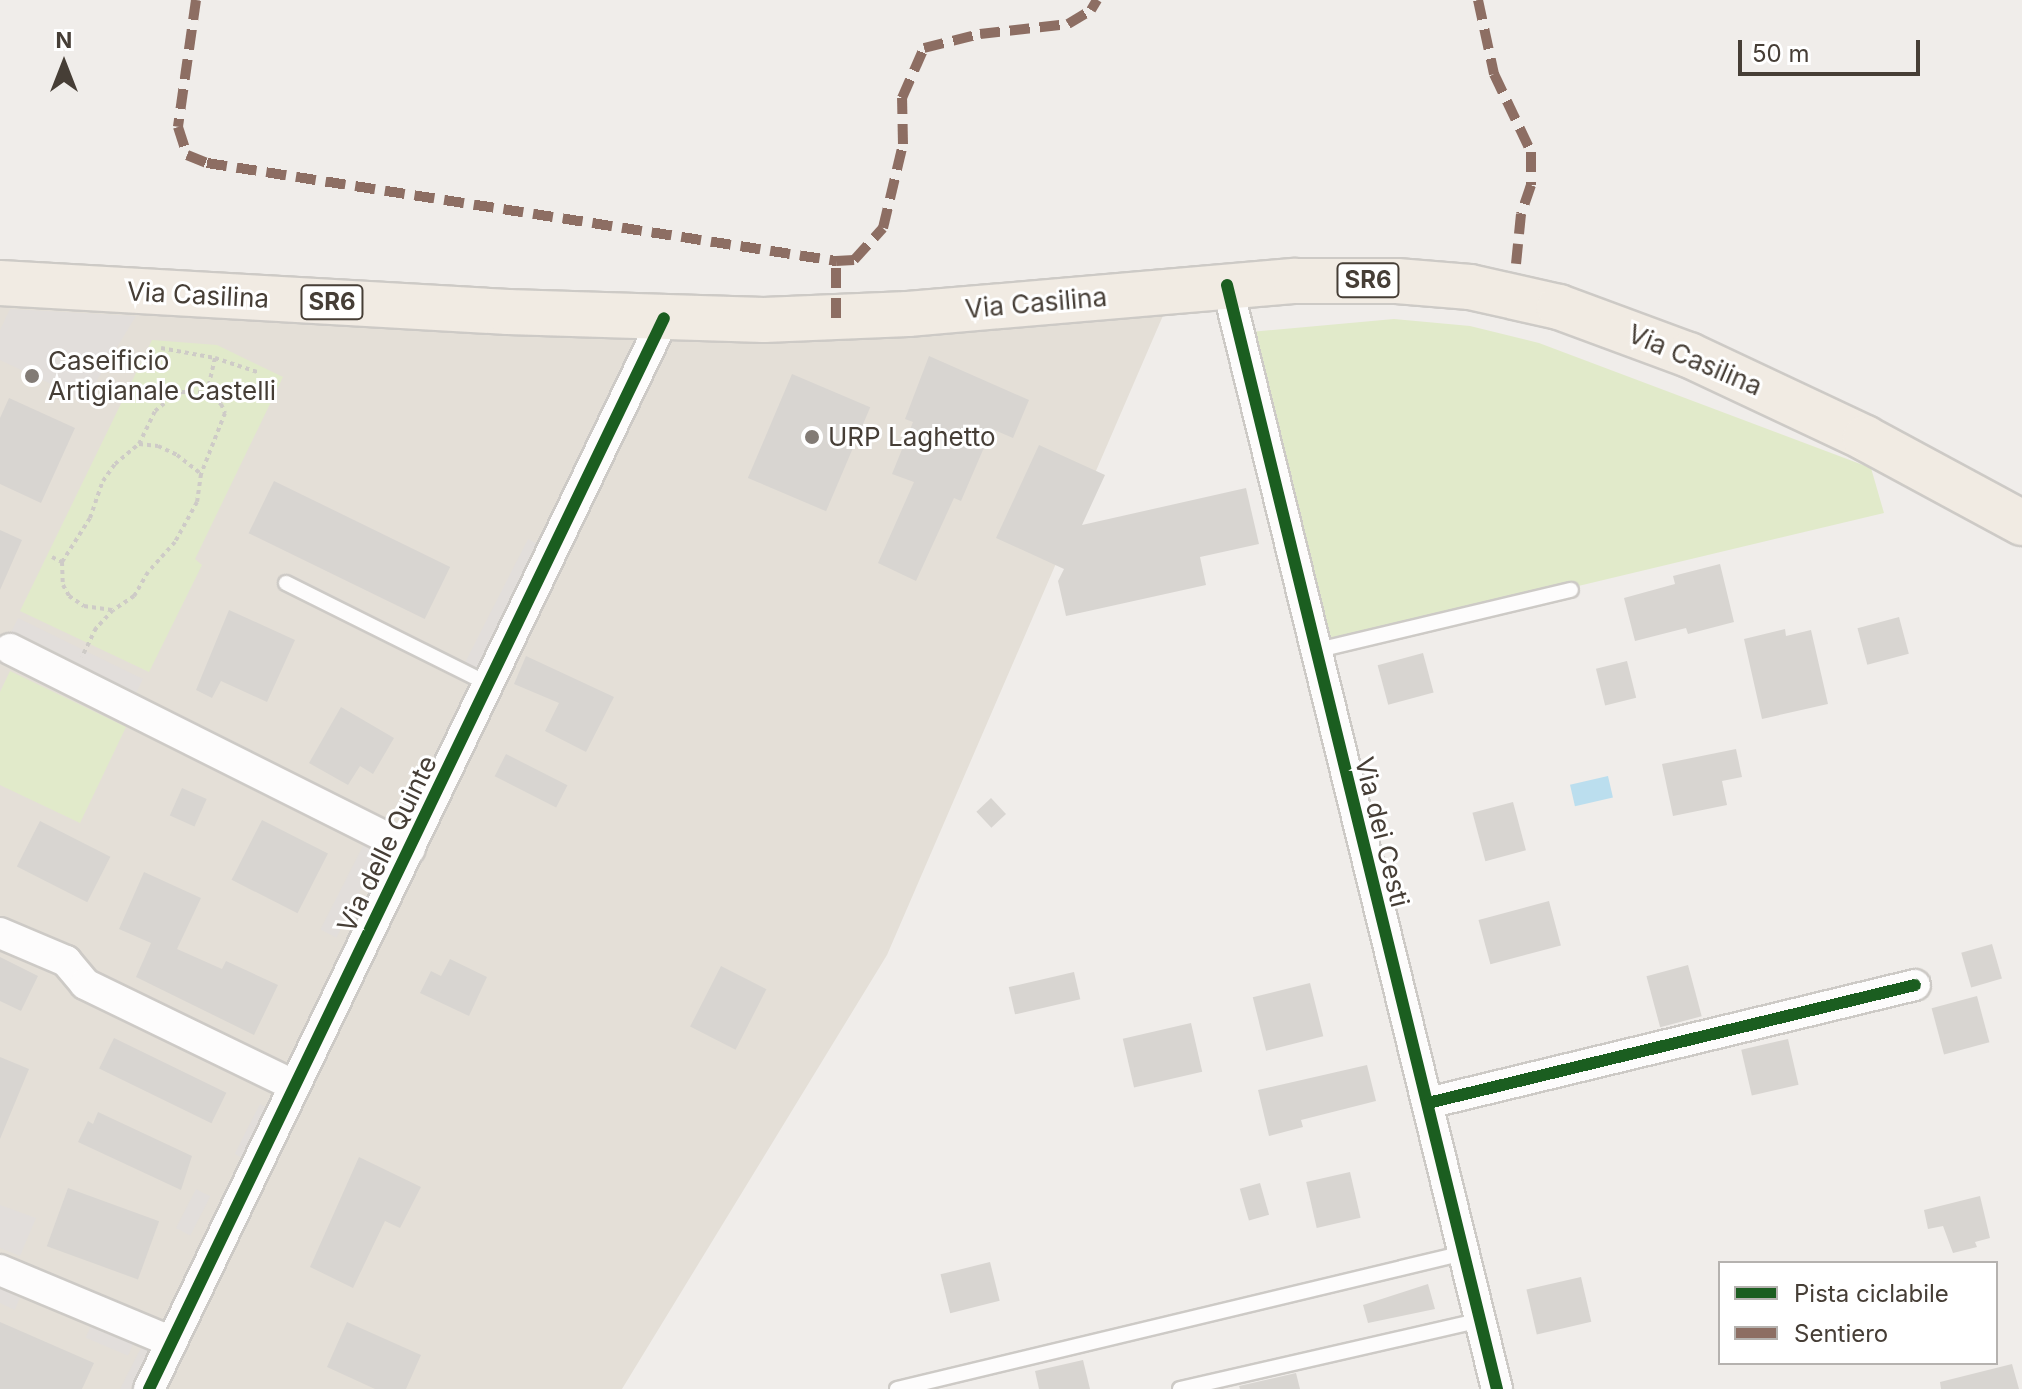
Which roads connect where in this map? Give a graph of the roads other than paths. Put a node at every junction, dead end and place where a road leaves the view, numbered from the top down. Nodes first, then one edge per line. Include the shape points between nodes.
1 (0, 283) edge
2 (1227, 285) junction
3 (664, 318) junction
4 (2022, 523) edge
5 (286, 583) dead end
6 (1571, 590) dead end
7 (10, 649) dead end
8 (1314, 651) junction
9 (489, 684) junction
10 (410, 849) junction
11 (0, 933) edge
12 (1915, 985) dead end
13 (295, 1086) junction
14 (1428, 1103) junction
15 (1464, 1253) junction
16 (0, 1270) edge
17 (1481, 1320) junction
18 (172, 1342) junction
19 (149, 1389) edge
20 (897, 1389) edge
21 (1180, 1389) edge
22 (1497, 1389) edge

1 - 3 main road, Via Casilina / SR6
2 - 3 main road, Via Casilina / SR6 via 884,316
2 - 4 main road, Via Casilina / SR6 via 1416,282 1540,300 1739,377
2 - 8 street, Via dei Cesti
3 - 9 street, Via delle Quinte
5 - 9 lane
6 - 8 lane
7 - 10 street
8 - 14 street, Via dei Cesti
9 - 10 street, Via delle Quinte
10 - 13 street, Via delle Quinte
11 - 13 street via 66,961 85,984
12 - 14 street
13 - 18 street, Via delle Quinte
14 - 15 street, Via dei Cesti
15 - 17 street, Via dei Cesti
15 - 20 lane
16 - 18 street
17 - 21 lane
17 - 22 street, Via dei Cesti
18 - 19 street, Via delle Quinte

